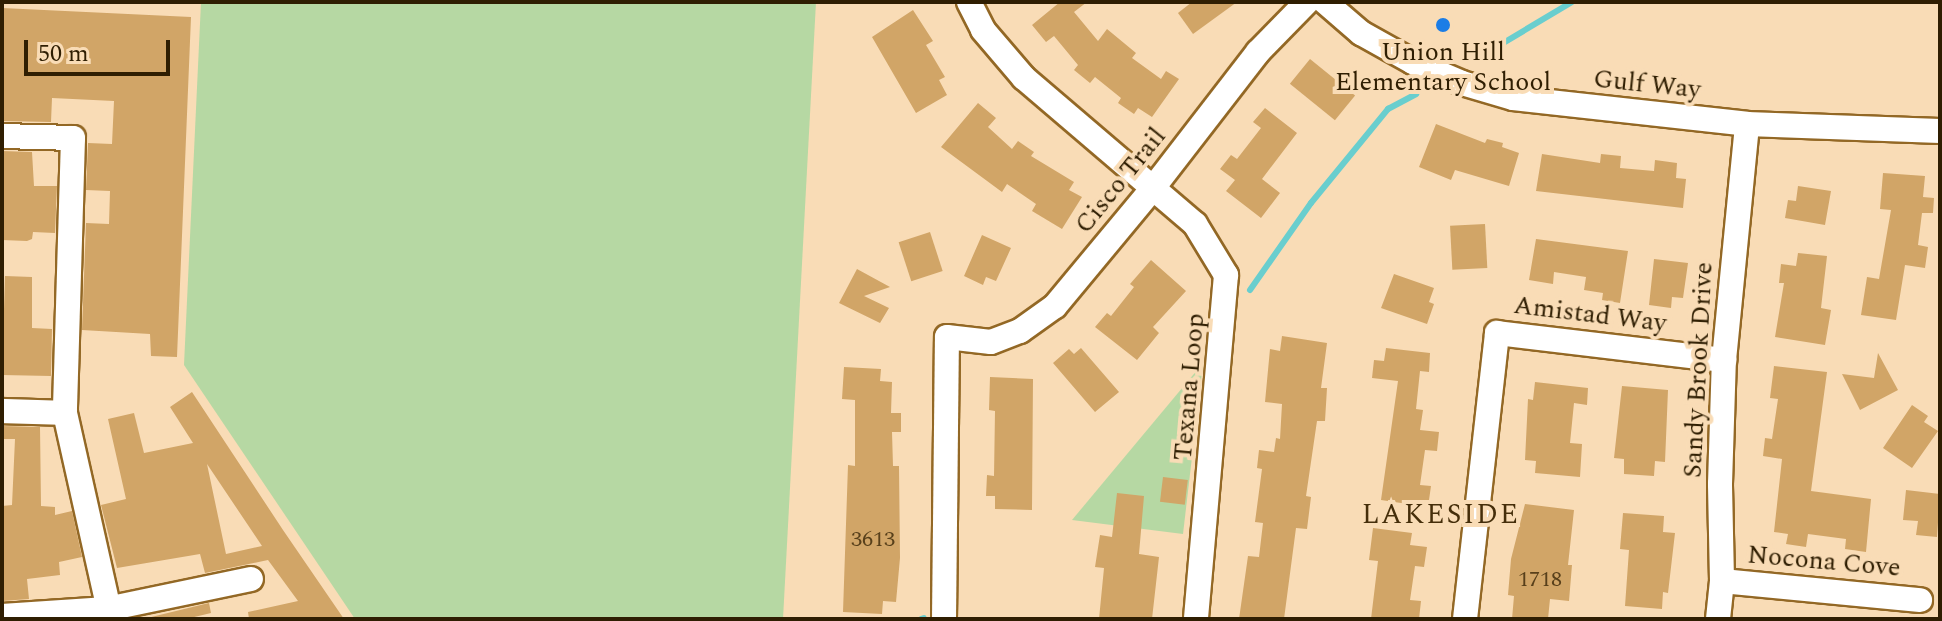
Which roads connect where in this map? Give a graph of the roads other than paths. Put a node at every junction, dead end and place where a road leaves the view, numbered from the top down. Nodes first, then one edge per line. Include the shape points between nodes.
1 (969, 2) edge
2 (1307, 2) edge
3 (1325, 2) edge
4 (1747, 124) junction
5 (1940, 131) edge
6 (2, 136) edge
7 (1153, 188) junction
8 (1724, 360) junction
9 (2, 411) edge
10 (65, 413) junction
11 (251, 579) dead end
12 (1722, 581) junction
13 (1920, 600) dead end
14 (109, 614) edge
15 (2, 616) edge
16 (944, 619) edge
17 (1196, 619) edge
18 (1465, 619) edge
19 (1718, 619) edge

1 - 7 street, Texana Loop via 983,30 1024,78
2 - 7 street, Cisco Trail via 1258,52
3 - 4 street, Gulf Way via 1361,33 1413,62 1513,98
4 - 5 street, Gulf Way
4 - 8 street, Sandy Brook Drive
6 - 10 street via 73,138
7 - 16 street, Cisco Trail via 1040,318 991,342 947,337
7 - 17 street, Texana Loop via 1195,224 1226,275
8 - 12 street, Sandy Brook Drive
8 - 18 street, Amistad Way via 1497,333
9 - 10 street
10 - 14 street
11 - 14 street
12 - 13 street, Nocona Cove
12 - 19 street, Sandy Brook Drive
14 - 15 street

